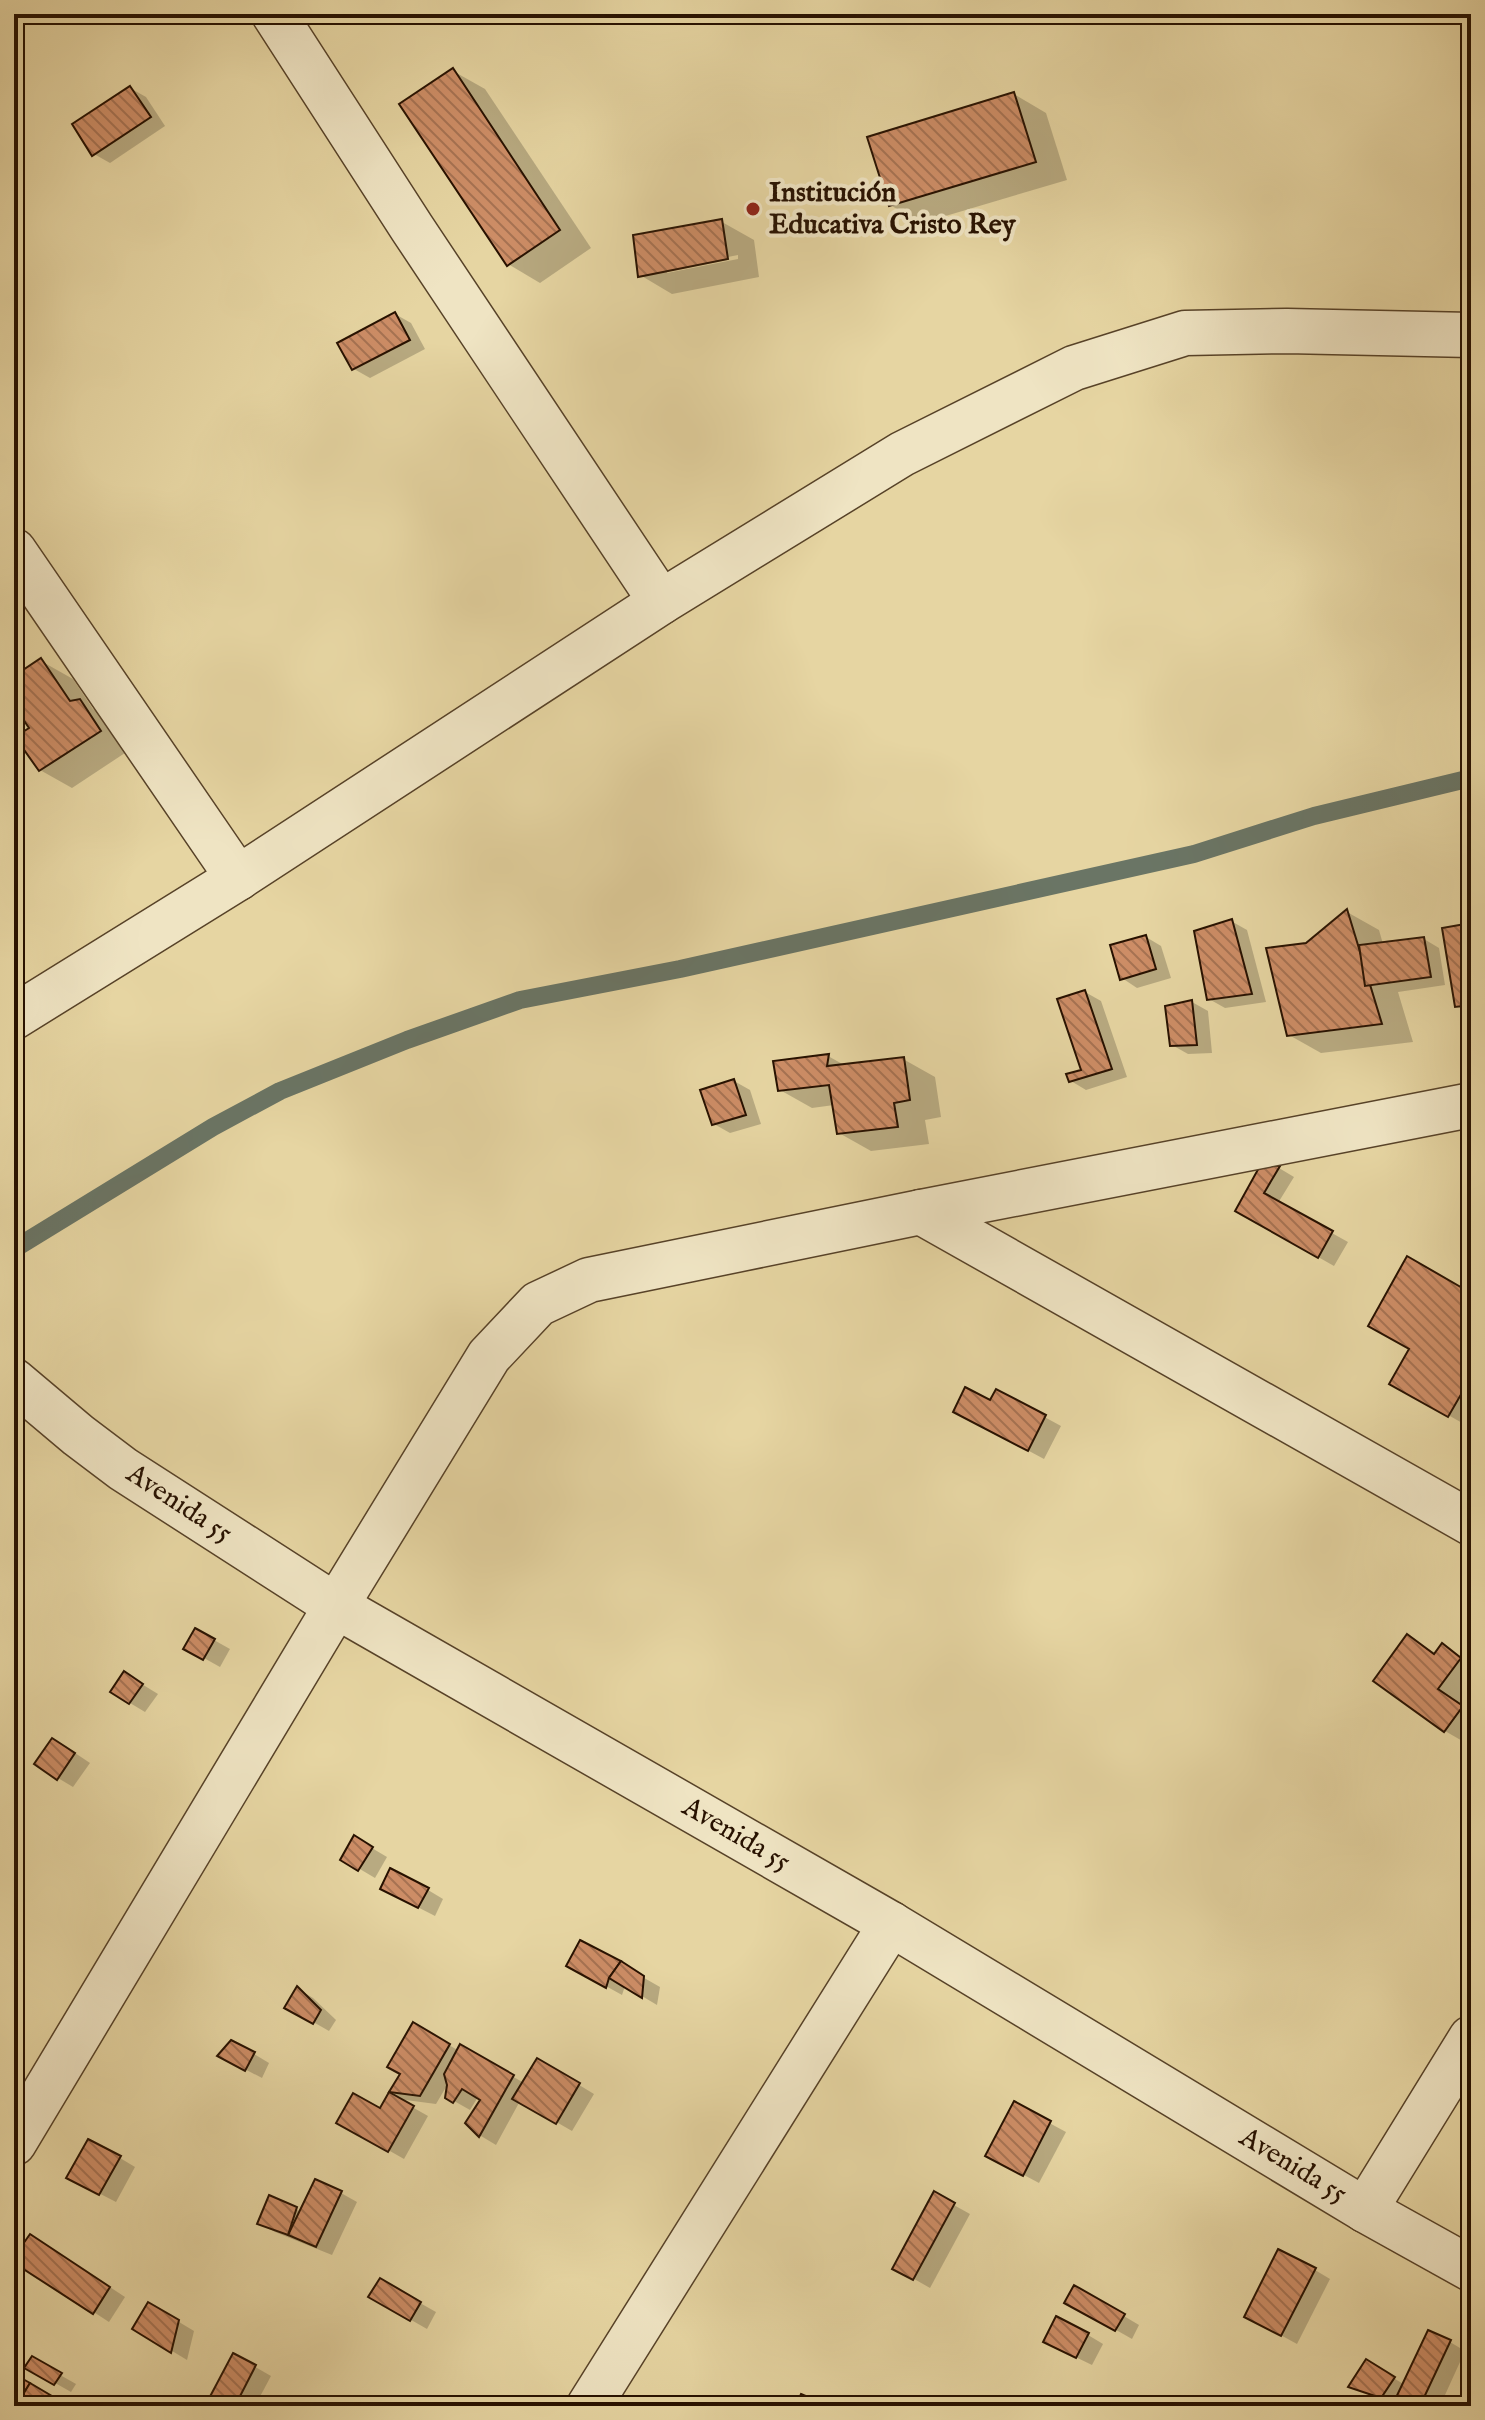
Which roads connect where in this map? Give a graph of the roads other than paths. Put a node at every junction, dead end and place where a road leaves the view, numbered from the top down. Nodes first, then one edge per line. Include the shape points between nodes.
1 (274, 14) edge
2 (1471, 335) edge
3 (14, 551) edge
4 (661, 602) junction
5 (238, 878) junction
6 (14, 1017) edge
7 (1471, 1105) edge
8 (921, 1212) junction
9 (14, 1381) edge
10 (1471, 1523) edge
11 (336, 1606) junction
12 (891, 1924) junction
13 (1471, 2038) edge
14 (14, 2143) edge
15 (1365, 2210) junction
16 (1471, 2269) edge
17 (589, 2406) edge

1 - 4 street
2 - 4 street via 1185,333 1074,368 902,454
3 - 5 street
4 - 5 street
5 - 6 street
7 - 8 street
8 - 10 street
8 - 11 street via 589,1280 538,1304 489,1356
9 - 11 street, Avenida 55 via 123,1469
11 - 12 street, Avenida 55
11 - 14 street
12 - 15 street, Avenida 55
12 - 17 street
13 - 15 street
15 - 16 street, Avenida 55

